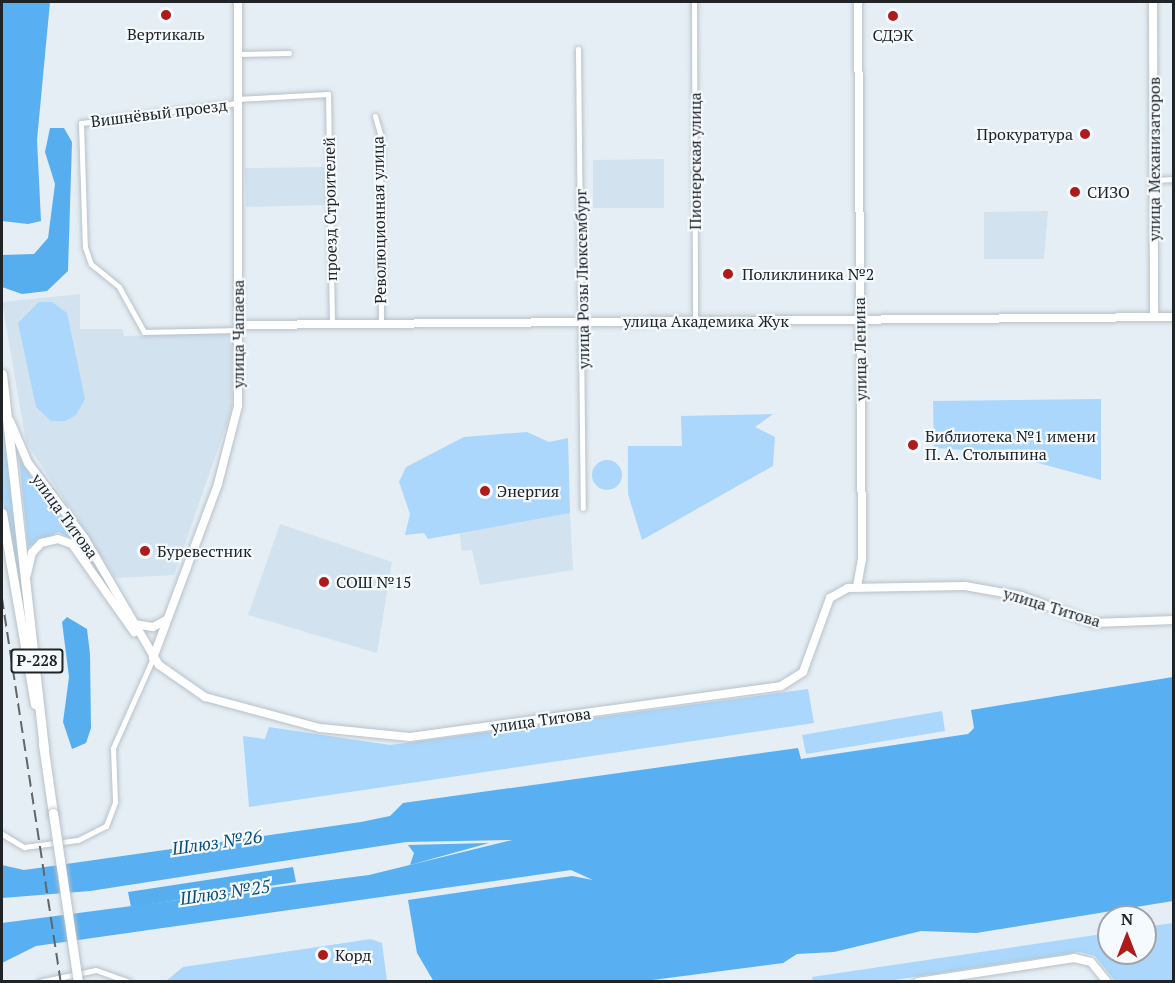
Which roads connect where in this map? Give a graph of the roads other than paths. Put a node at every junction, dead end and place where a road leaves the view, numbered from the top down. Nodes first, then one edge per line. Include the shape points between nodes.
1 (238, 2) edge
2 (694, 2) edge
3 (858, 2) edge
4 (1153, 2) edge
5 (578, 49) dead end
6 (289, 53) dead end
7 (237, 54) junction
8 (328, 94) joint
9 (237, 101) junction
10 (375, 116) dead end
11 (1173, 179) edge
12 (1154, 180) junction
13 (1154, 317) junction
14 (1173, 317) edge
15 (859, 319) junction
16 (695, 321) junction
17 (583, 322) junction
18 (332, 324) junction
19 (381, 324) junction
20 (239, 328) junction
21 (2, 374) edge
22 (7, 407) junction
23 (583, 508) dead end
24 (2, 513) edge
25 (27, 573) junction
26 (857, 587) junction
27 (169, 617) junction
28 (1173, 620) edge
29 (134, 624) junction
30 (140, 641) junction
31 (153, 658) junction
32 (44, 749) junction
33 (2, 834) edge
34 (39, 981) edge
35 (78, 981) edge
36 (129, 981) edge
37 (918, 981) edge
38 (1107, 981) edge

1 - 7 main road, улица Чапаева
2 - 16 street, Пионерская улица
3 - 15 main road, улица Ленина
4 - 12 main road, улица Механизаторов
5 - 17 street, улица Розы Люксембург
6 - 7 street
7 - 9 main road, улица Чапаева
8 - 9 street, Вишнёвый проезд
8 - 18 street, проезд Строителей
9 - 20 main road, улица Чапаева
9 - 20 street, Вишнёвый проезд via 81,123 87,256 119,287 144,332
10 - 19 street, Революционная улица via 380,134
11 - 12 street
12 - 13 main road, улица Механизаторов
13 - 14 main road, улица Академика Жук
13 - 15 main road, улица Академика Жук
15 - 16 main road, улица Академика Жук
15 - 26 main road, улица Ленина via 862,559
16 - 17 main road, улица Академика Жук
17 - 19 main road, улица Академика Жук
17 - 23 street, улица Розы Люксембург
18 - 19 main road, улица Академика Жук
18 - 20 main road, улица Академика Жук
20 - 27 main road, улица Чапаева via 235,429
21 - 22 highway, Р-228
22 - 25 highway, Р-228
22 - 29 main road, улица Титова via 28,463 78,527
24 - 32 highway, Р-228
25 - 30 main road via 32,553 41,543 58,539 72,544
25 - 32 highway, Р-228
26 - 28 main road, улица Титова via 965,586 1039,601 1094,623
26 - 31 main road, улица Титова via 830,598 802,672 781,686 410,737 320,728 226,705 183,684
27 - 29 main road via 153,627
27 - 31 main road, улица Чапаева
29 - 30 main road, улица Титова
30 - 31 main road, улица Титова
31 - 33 street via 113,748 115,802 106,825 78,840 24,847
32 - 35 highway, Р-228, bridge
34 - 36 street via 96,970
37 - 38 main road via 1074,958 1091,962

